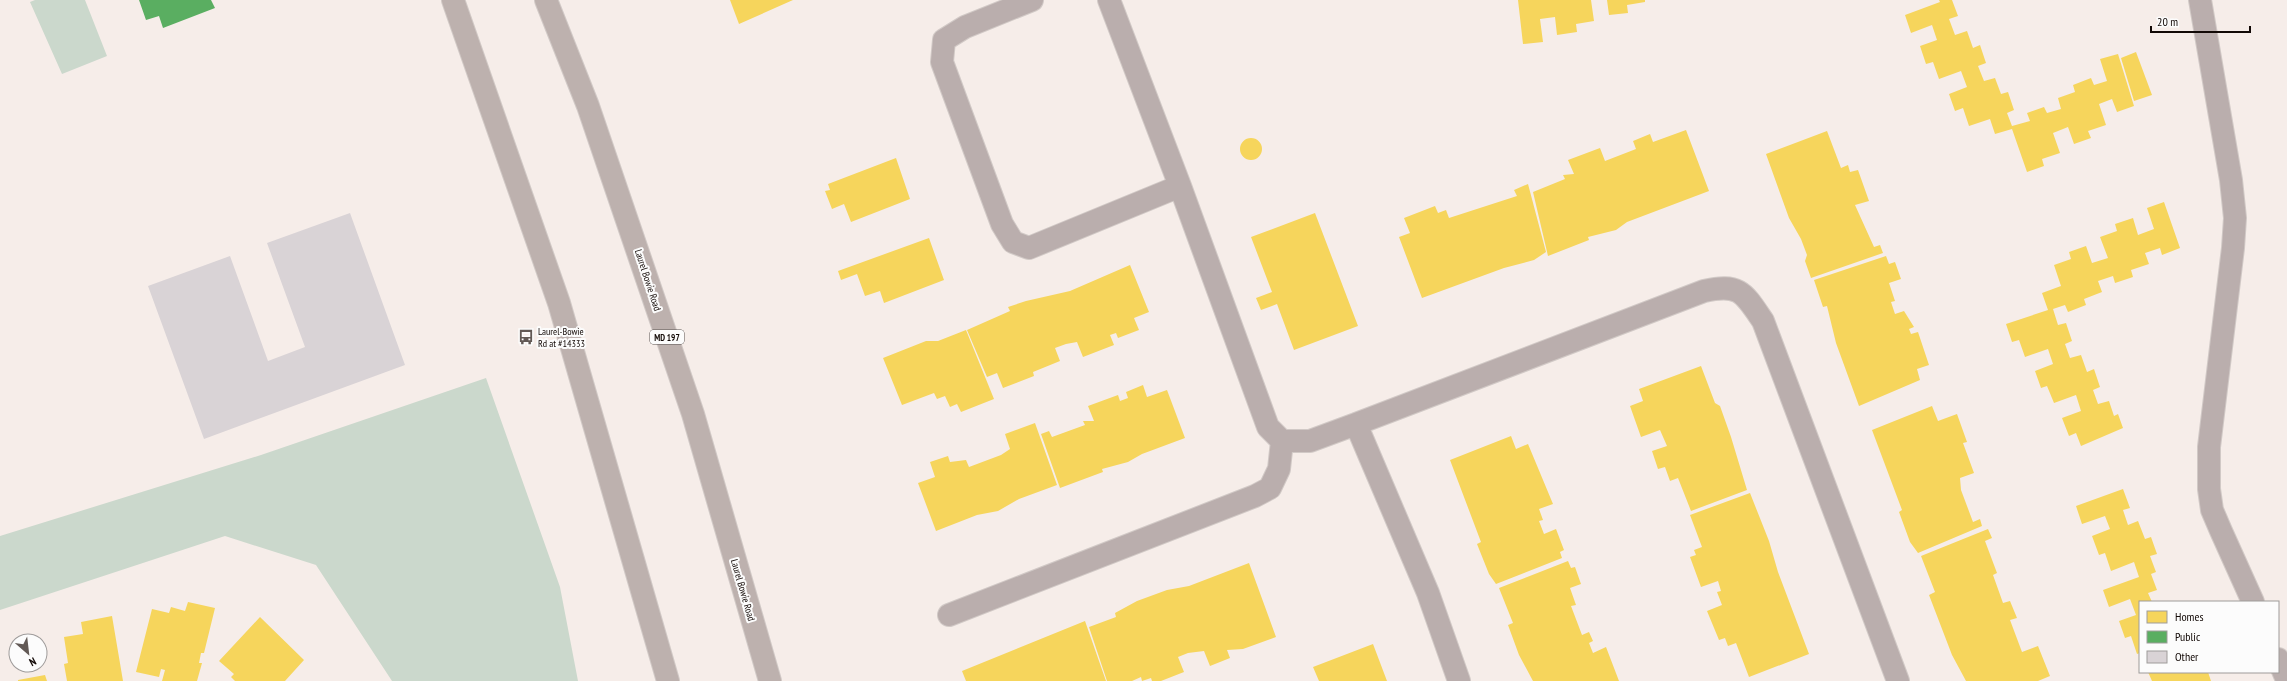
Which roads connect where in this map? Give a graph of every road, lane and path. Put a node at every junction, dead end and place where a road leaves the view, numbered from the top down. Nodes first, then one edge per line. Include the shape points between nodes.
1 (453, 0) edge
2 (546, 0) edge
3 (1032, 0) edge
4 (1110, 0) edge
5 (2200, 0) edge
6 (1180, 186) junction
7 (1356, 424) junction
8 (1282, 441) junction
9 (2253, 601) edge
10 (949, 615) dead end
11 (2279, 661) edge
12 (2287, 680) edge
13 (668, 681) edge
14 (770, 681) edge
15 (1459, 681) edge
16 (1898, 681) edge

1 - 13 main road via 559,303
2 - 14 main road, Laurel Bowie Road / MD 197 via 596,129 692,414
3 - 6 street via 964,27 944,40 942,62 1002,224 1013,242 1029,248
4 - 6 street
5 - 9 street via 2231,180 2235,218 2209,447 2209,489 2212,510
6 - 8 street via 1261,411 1268,427
7 - 8 street via 1310,441
7 - 15 street via 1428,593
7 - 16 street via 1704,291 1722,287 1745,294 1763,321
8 - 10 street via 1279,470 1270,488
11 - 12 street

